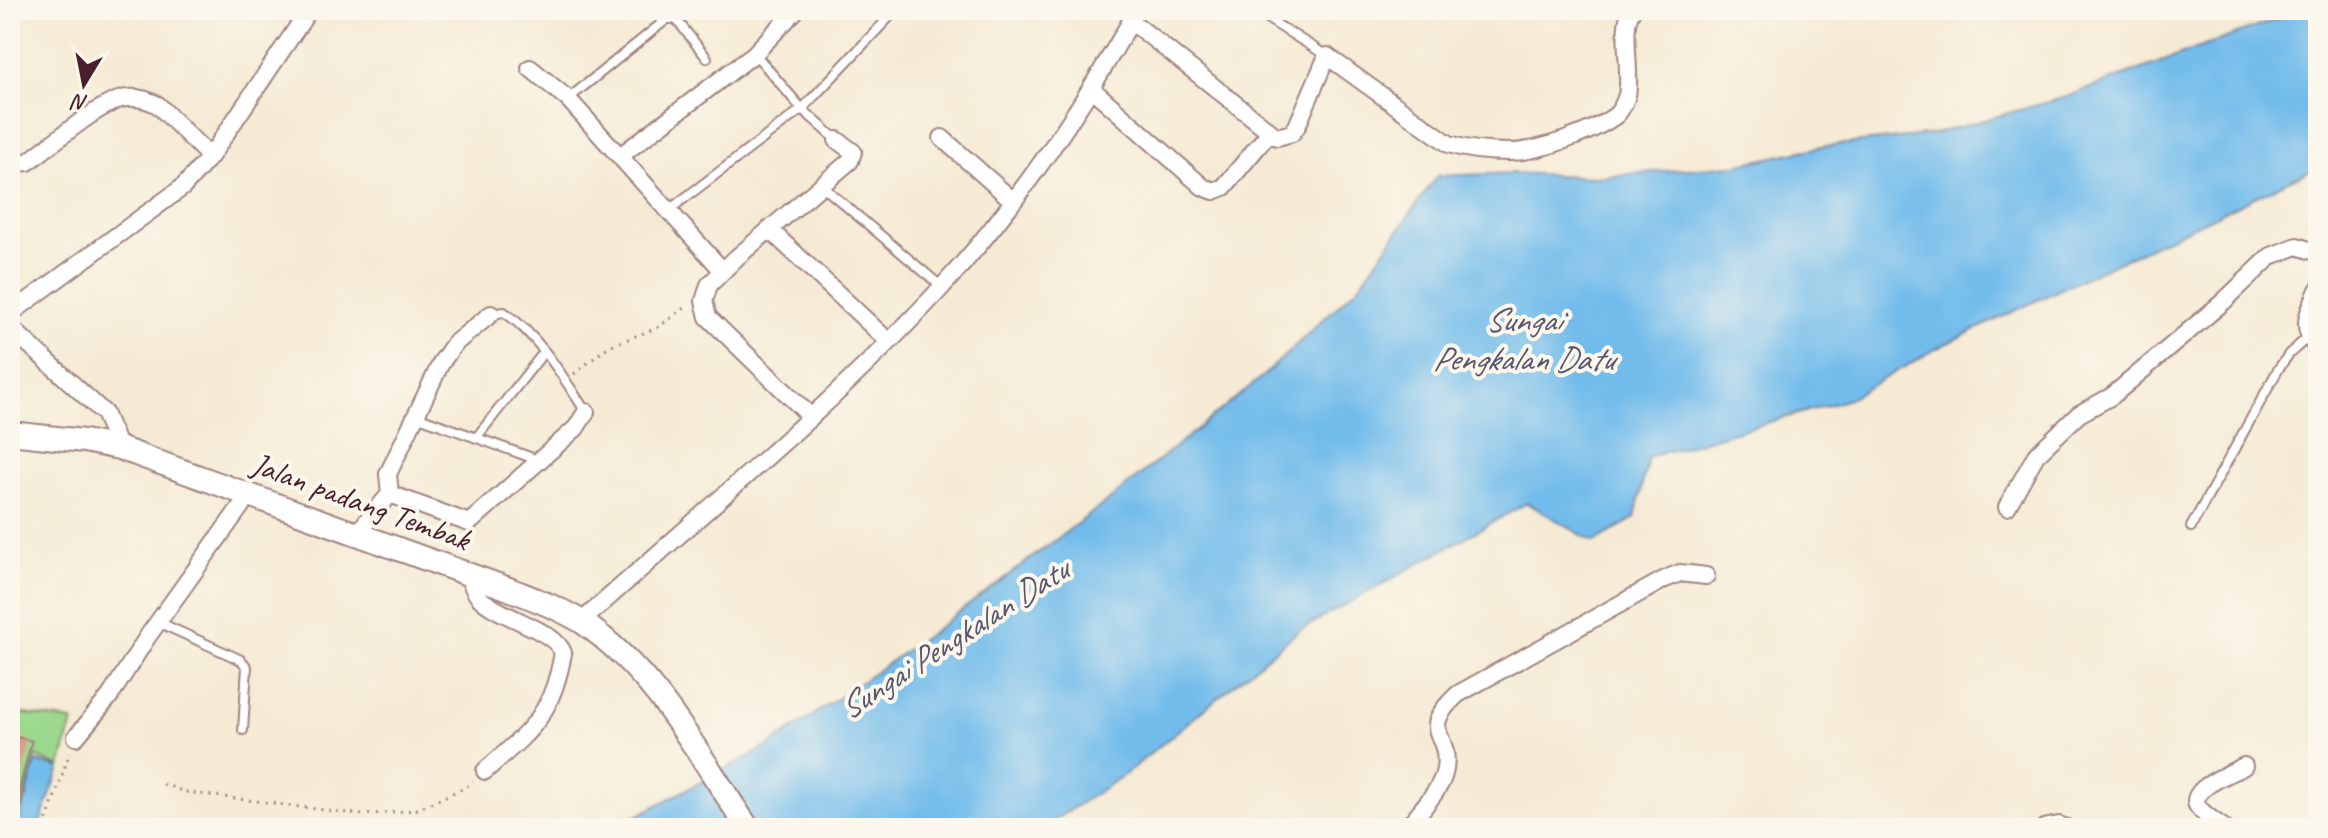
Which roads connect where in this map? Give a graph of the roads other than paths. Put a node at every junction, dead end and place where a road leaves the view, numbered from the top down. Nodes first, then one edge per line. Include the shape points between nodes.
1 (309, 10) edge
2 (796, 10) edge
3 (896, 10) edge
4 (1254, 10) edge
5 (1632, 10) edge
6 (1132, 16) edge
7 (754, 54) junction
8 (1327, 56) junction
9 (707, 58) dead end
10 (530, 68) dead end
11 (1092, 89) junction
12 (568, 99) junction
13 (802, 109) junction
14 (1269, 133) junction
15 (942, 138) dead end
16 (837, 140) joint
17 (620, 156) junction
18 (10, 157) edge
19 (210, 157) junction
20 (820, 184) junction
21 (1012, 200) junction
22 (669, 210) junction
23 (769, 229) junction
24 (2318, 253) edge
25 (723, 271) junction
26 (942, 287) junction
27 (2318, 290) edge
28 (10, 314) edge
29 (491, 314) joint
30 (10, 327) edge
31 (888, 341) junction
32 (2313, 343) edge
33 (544, 352) junction
34 (586, 412) joint
35 (416, 416) junction
36 (810, 416) junction
37 (10, 433) edge
38 (476, 438) junction
39 (119, 448) junction
40 (538, 461) junction
41 (390, 494) junction
42 (249, 495) junction
43 (2007, 507) dead end
44 (2191, 527) dead end
45 (356, 534) junction
46 (468, 574) junction
47 (1706, 576) dead end
48 (158, 622) junction
49 (581, 622) junction
50 (243, 730) dead end
51 (76, 737) road end
52 (2244, 766) dead end
53 (485, 771) road end
54 (748, 828) edge
55 (1407, 828) edge
56 (2044, 828) edge
57 (2067, 828) edge
58 (2224, 828) edge

1 - 19 street
2 - 7 street
3 - 13 lane
4 - 8 lane
5 - 8 street via 1626,34 1626,97 1618,114 1590,130 1531,149 1511,152 1449,144
6 - 11 street
6 - 14 street
7 - 13 lane
7 - 17 street
8 - 14 street via 1292,133
9 - 12 lane via 676,19 667,19
10 - 12 street
11 - 14 street via 1214,191 1224,187
11 - 21 street
12 - 17 street
13 - 16 lane
13 - 22 lane
15 - 21 street
16 - 20 street via 853,157
17 - 22 street
18 - 19 street via 28,162 102,107 125,97 158,105
19 - 28 street via 183,187
20 - 23 street
20 - 26 lane
21 - 26 street
22 - 25 street
23 - 25 street
23 - 31 street
24 - 43 street via 2297,246 2271,256 2123,387 2079,414 2036,455
25 - 36 street via 705,293 708,317
26 - 31 street
27 - 32 street via 2307,318
29 - 33 lane via 504,312 518,321
29 - 35 street via 454,344
30 - 39 street via 104,413
31 - 36 street
32 - 44 lane via 2289,354 2279,368
33 - 34 lane
33 - 38 lane
34 - 40 street via 576,428
35 - 38 lane
35 - 41 street via 388,474
36 - 49 street
37 - 39 main road, Jalan padang Tembak
38 - 40 lane
39 - 42 main road, Jalan padang Tembak
40 - 41 street via 469,523
41 - 45 street
42 - 45 main road, Jalan padang Tembak
42 - 48 street
45 - 46 main road, Jalan padang Tembak
46 - 49 main road, Jalan padang Tembak
46 - 53 street via 476,595 556,642 563,653 557,687 546,708
47 - 55 street via 1680,573 1665,579 1458,694 1437,719 1445,758 1442,780
48 - 50 lane via 247,667
48 - 51 street
49 - 54 main road, Jalan padang Tembak via 626,659 658,695
52 - 58 street via 2201,789 2196,797 2200,810
56 - 57 street

